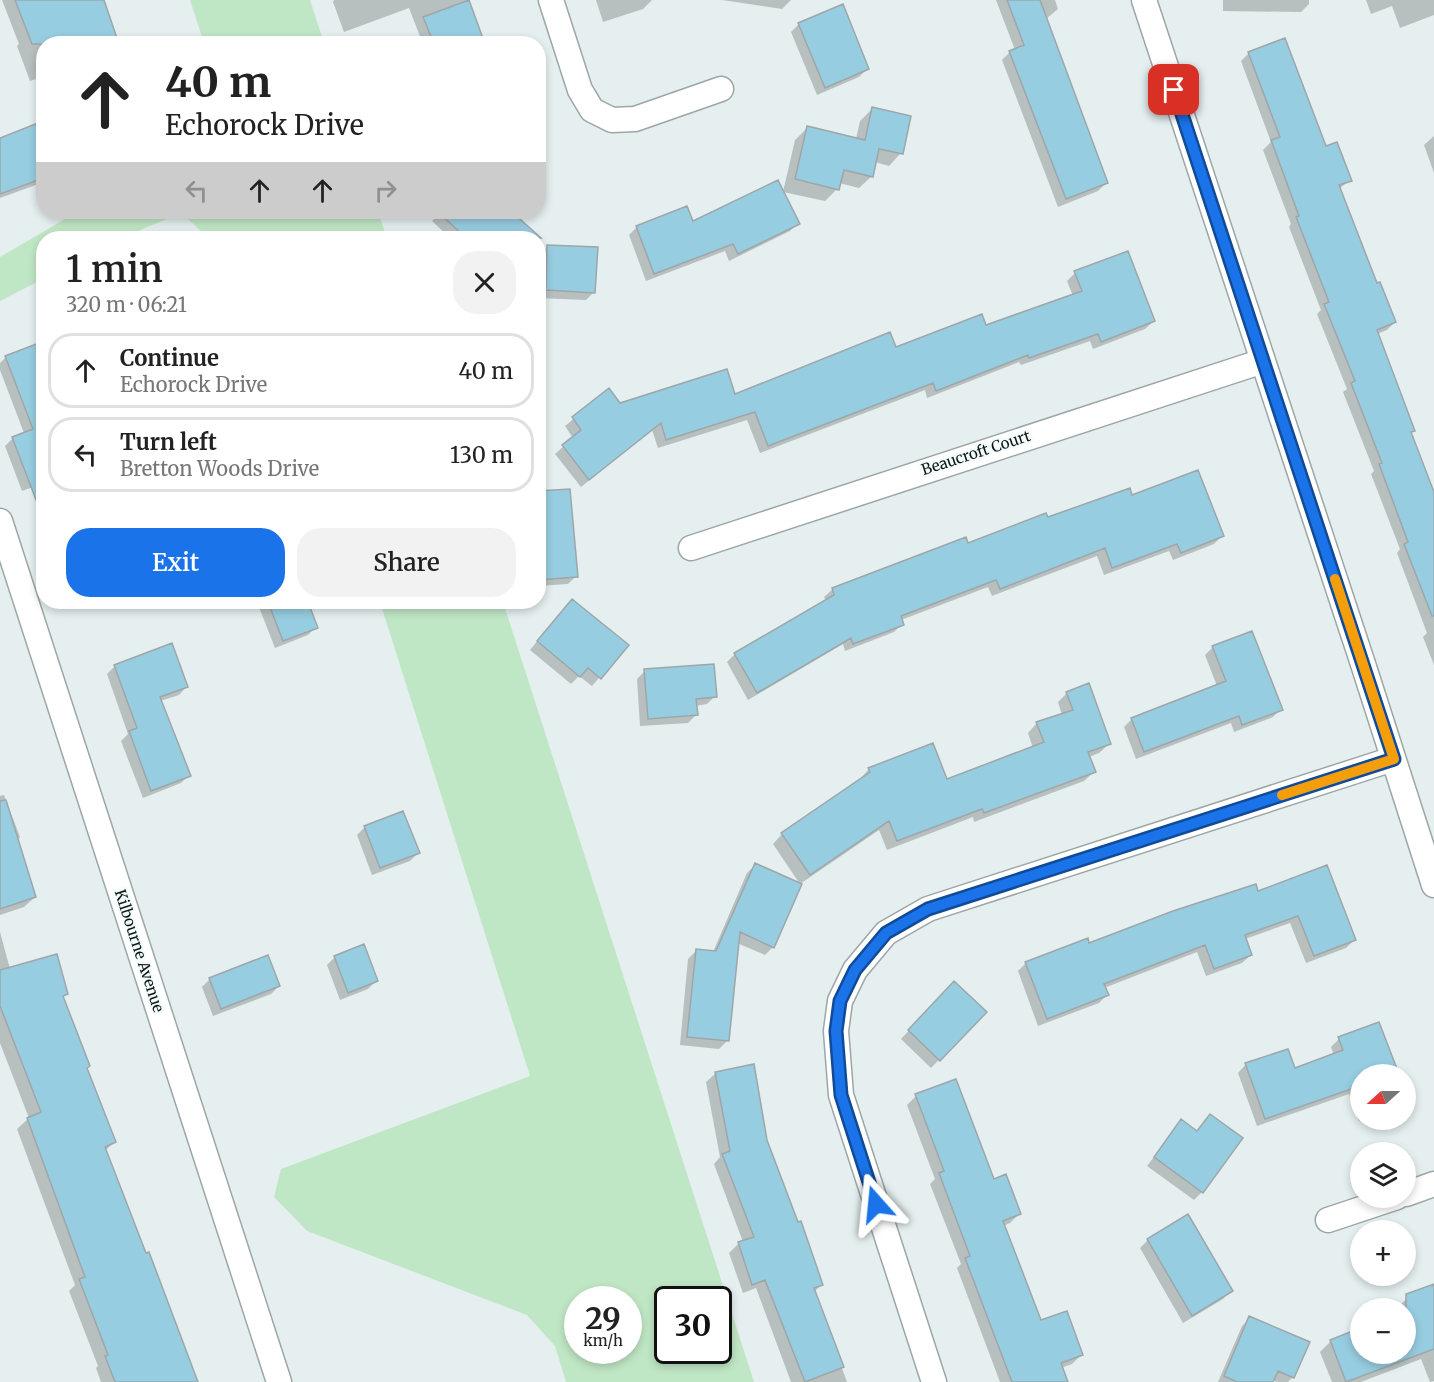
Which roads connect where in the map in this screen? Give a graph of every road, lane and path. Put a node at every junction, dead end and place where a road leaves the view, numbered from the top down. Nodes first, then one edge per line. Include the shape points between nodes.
1 (551, 0) edge
2 (1144, 0) edge
3 (721, 89) dead end
4 (1263, 362) junction
5 (0, 521) edge
6 (691, 548) dead end
7 (1394, 759) junction
8 (1434, 885) edge
9 (1434, 1184) edge
10 (1416, 1190) edge
11 (1363, 1208) edge
12 (1328, 1220) dead end
13 (279, 1382) edge
14 (934, 1382) edge

1 - 3 street via 580,90 592,110 612,120 635,119
2 - 4 street
4 - 6 street, Beaucroft Court
4 - 7 street
5 - 13 street, Kilbourne Avenue
7 - 8 street
7 - 14 street via 928,909 886,933 855,970 840,1001 836,1031 841,1095
9 - 10 street
11 - 12 street

